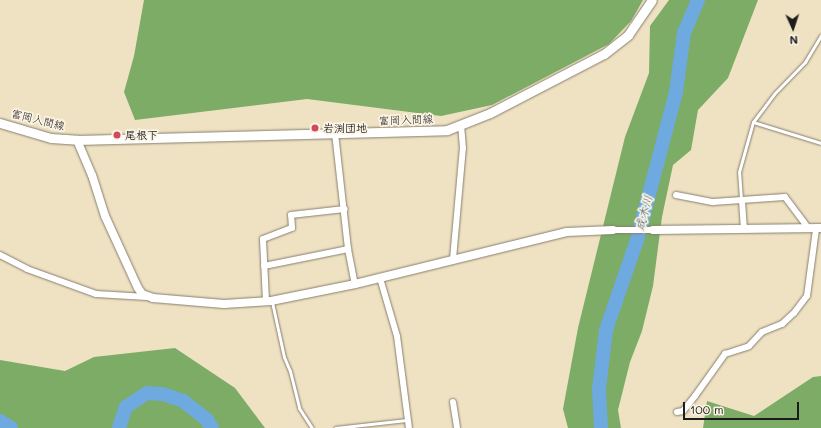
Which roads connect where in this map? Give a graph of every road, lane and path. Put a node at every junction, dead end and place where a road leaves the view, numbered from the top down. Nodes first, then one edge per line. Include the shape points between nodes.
1 (652, 0) edge
2 (821, 35) edge
3 (754, 122) junction
4 (0, 123) edge
5 (460, 126) junction
6 (335, 133) junction
7 (77, 140) junction
8 (821, 143) edge
9 (676, 195) dead end
10 (742, 201) junction
11 (345, 208) junction
12 (815, 228) edge
13 (744, 229) junction
14 (613, 230) joint
15 (653, 230) joint
16 (348, 250) junction
17 (0, 255) edge
18 (453, 259) junction
19 (264, 266) junction
20 (380, 278) junction
21 (355, 284) junction
22 (152, 298) junction
23 (269, 301) junction
24 (453, 402) dead end
25 (677, 412) dead end
26 (407, 420) junction
27 (312, 428) edge
28 (334, 428) edge
29 (409, 428) edge
30 (457, 428) edge

1 - 5 main road, 富岡入間線 via 628,35 604,54
2 - 3 lane via 804,62 774,94
3 - 8 lane
3 - 10 lane via 740,172
4 - 7 main road, 富岡入間線 via 51,138
5 - 6 main road, 富岡入間線 via 434,131
5 - 18 street via 463,148
6 - 7 main road, 富岡入間線
6 - 11 street
7 - 22 street via 106,216 138,288 142,294
9 - 10 street via 713,202
10 - 12 street via 785,197
10 - 13 street
11 - 16 street
11 - 19 street via 291,215 292,228 263,239
12 - 13 street
12 - 25 street via 807,296 782,324 762,332 749,346 725,354 683,411
13 - 15 street
14 - 15 street
14 - 18 street via 567,232
16 - 19 street
16 - 21 street
17 - 22 street via 27,269 96,294
18 - 20 street
19 - 23 street
20 - 21 street
20 - 26 street via 397,336
21 - 23 street
22 - 23 street via 224,304
23 - 27 lane via 299,408
24 - 30 street
26 - 28 lane
26 - 29 street

